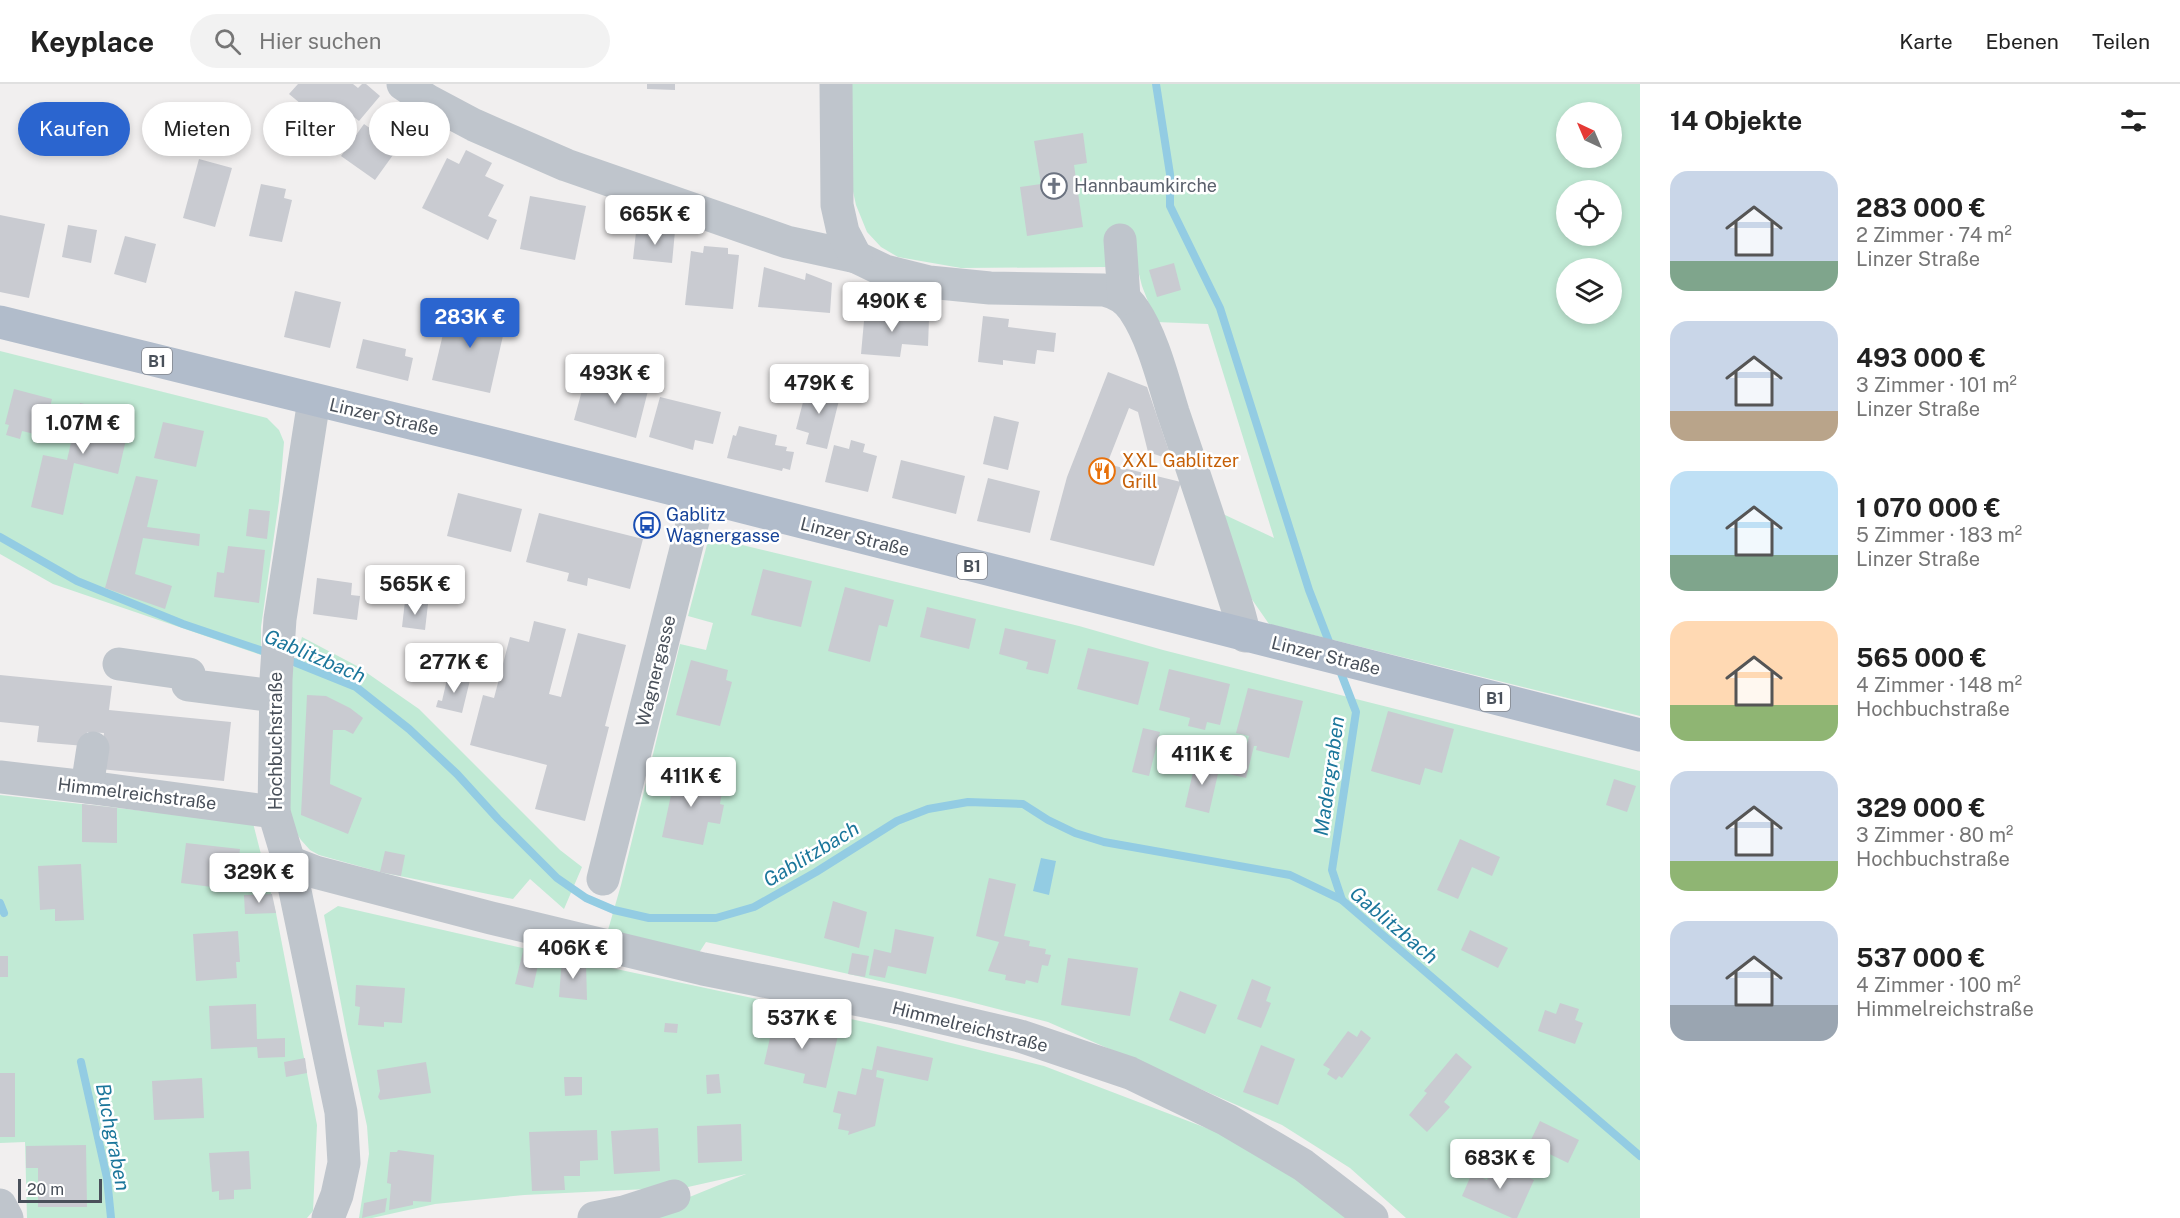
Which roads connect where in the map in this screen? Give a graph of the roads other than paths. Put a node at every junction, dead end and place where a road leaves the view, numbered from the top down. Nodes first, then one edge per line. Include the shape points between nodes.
1 (404, 84) edge
2 (836, 84) edge
3 (1119, 240) dead end
4 (856, 257) junction
5 (1124, 298) junction
6 (0, 322) edge
7 (314, 400) junction
8 (699, 497) junction
9 (1245, 636) junction
10 (119, 664) dead end
11 (275, 687) junction
12 (1640, 735) edge
13 (93, 748) dead end
14 (0, 777) edge
15 (87, 787) junction
16 (274, 812) junction
17 (289, 862) junction
18 (603, 879) dead end
19 (675, 1196) dead end
20 (0, 1205) edge
21 (7, 1218) edge
22 (328, 1218) edge
23 (594, 1218) edge
24 (1372, 1218) edge

1 - 4 street via 474,125 566,165 787,242
2 - 4 street via 837,205 843,232
3 - 5 street
4 - 5 street via 885,271 929,282 990,288 1104,290
5 - 9 street via 1142,323
6 - 7 main road, Linzer Straße / B1
7 - 8 main road, Linzer Straße / B1
7 - 11 street, Hochbuchstraße via 279,619
8 - 9 main road, Linzer Straße / B1
8 - 18 street, Wagnergasse
9 - 12 main road, Linzer Straße / B1
10 - 11 street via 189,674 188,685
11 - 16 street, Hochbuchstraße
13 - 15 street
14 - 15 street, Himmelreichstraße
15 - 16 street, Himmelreichstraße
16 - 17 street, Hochbuchstraße
17 - 22 street, Hochbuchstraße via 341,1112 345,1163
17 - 24 street, Himmelreichstraße via 315,872 703,969 1020,1036 1130,1073 1227,1120 1303,1165
19 - 23 street
20 - 21 street

